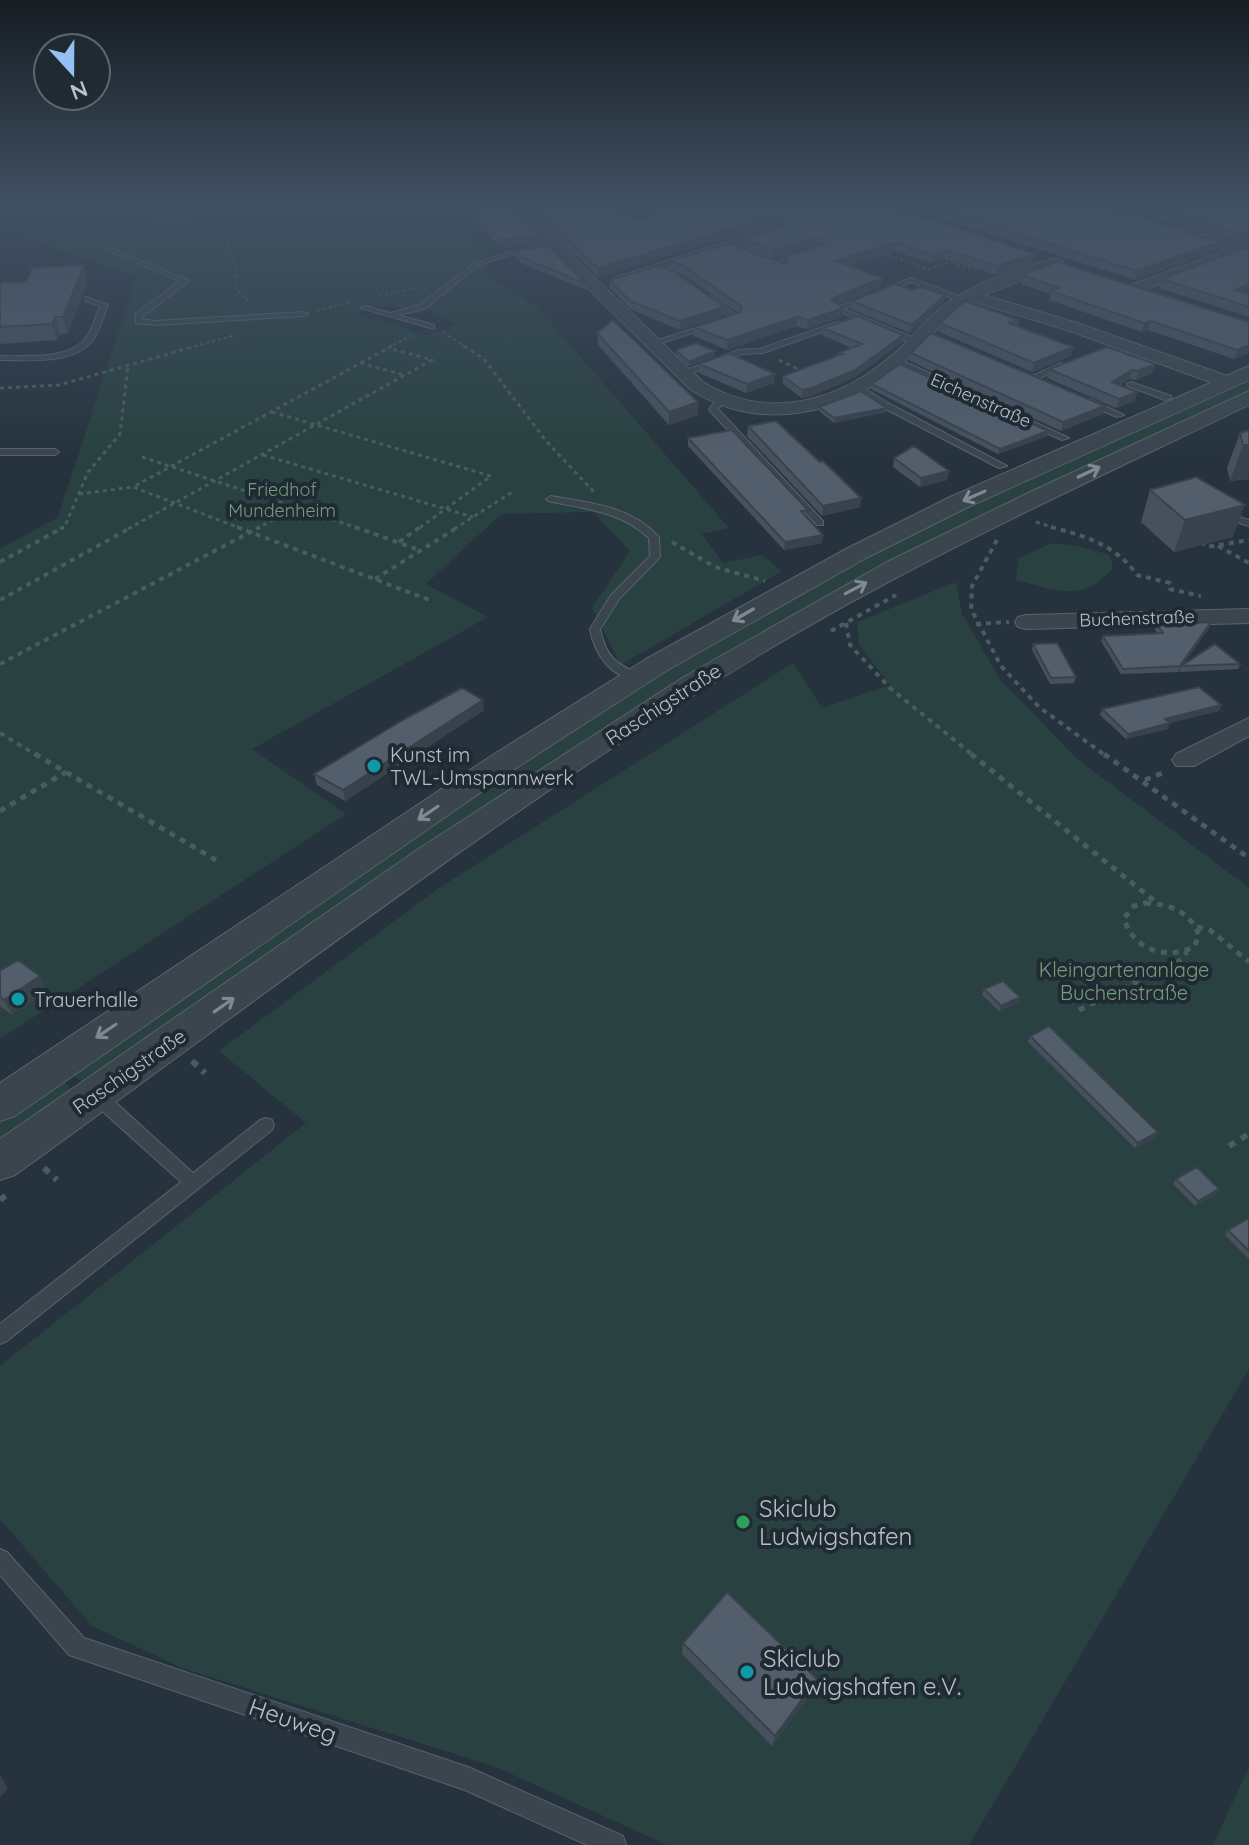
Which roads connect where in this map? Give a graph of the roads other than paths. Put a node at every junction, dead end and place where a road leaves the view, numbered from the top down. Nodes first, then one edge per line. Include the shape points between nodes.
1 (174, 289) edge
2 (444, 289) edge
3 (600, 289) edge
4 (888, 289) edge
5 (940, 289) edge
6 (988, 289) edge
7 (1138, 289) edge
8 (701, 294) edge
9 (1162, 297) edge
10 (969, 298) junction
11 (89, 299) dead end
12 (422, 307) junction
13 (365, 308) dead end
14 (304, 314) road end
15 (393, 314) junction
16 (855, 318) junction
17 (923, 336) junction
18 (655, 344) junction
19 (0, 358) edge
20 (896, 361) junction
21 (1073, 361) edge
22 (1020, 372) edge
23 (683, 373) junction
24 (1032, 378) junction
25 (1242, 383) edge
26 (1047, 384) edge
27 (1131, 384) edge
28 (855, 389) junction
29 (1076, 397) edge
30 (1168, 398) dead end
31 (720, 402) junction
32 (1120, 415) dead end
33 (1065, 438) dead end
34 (0, 452) edge
35 (55, 452) dead end
36 (1002, 466) dead end
37 (551, 499) dead end
38 (1213, 510) edge
39 (820, 523) dead end
40 (1249, 523) edge
41 (1249, 616) edge
42 (1026, 622) road end
43 (646, 671) junction
44 (692, 684) junction
45 (1249, 726) edge
46 (1185, 760) dead end
47 (59, 1062) junction
48 (96, 1095) junction
49 (0, 1104) edge
50 (266, 1125) dead end
51 (0, 1162) edge
52 (193, 1183) junction
53 (0, 1335) edge
54 (0, 1559) edge
55 (614, 1845) edge

1 - 14 lane via 138,316 139,321
2 - 12 lane
3 - 18 street
4 - 16 lane via 837,309
5 - 10 lane
6 - 10 street
7 - 9 street
8 - 18 lane via 736,318
10 - 17 street via 952,306
10 - 25 street
11 - 19 lane via 104,305 83,347
12 - 15 lane
12 - 15 lane via 428,326
13 - 15 lane
16 - 17 lane
16 - 23 lane
17 - 20 street
18 - 23 street
20 - 28 street
20 - 33 lane, Eichenstraße
21 - 24 lane
22 - 24 lane
23 - 31 street
24 - 26 lane
25 -> 43 street, Raschigstraße via 957,503
44 -> 25 street, Raschigstraße via 845,594
27 - 30 lane
28 - 31 street via 820,403 781,409
28 - 36 lane
29 - 32 lane
31 - 39 lane via 713,409
34 - 35 lane
37 - 43 lane via 611,510 638,520 654,537 655,557 615,597 595,629 598,649 610,665
38 - 40 lane
41 - 42 street, Buchenstraße
43 - 44 street
43 -> 47 street, Raschigstraße
48 -> 44 street, Raschigstraße via 456,841
45 - 46 street
47 - 48 street
47 - 49 street, Raschigstraße
48 - 51 street, Raschigstraße
48 - 52 lane
50 - 52 lane
52 - 53 lane
54 - 55 lane, Heuweg via 77,1647 468,1779

